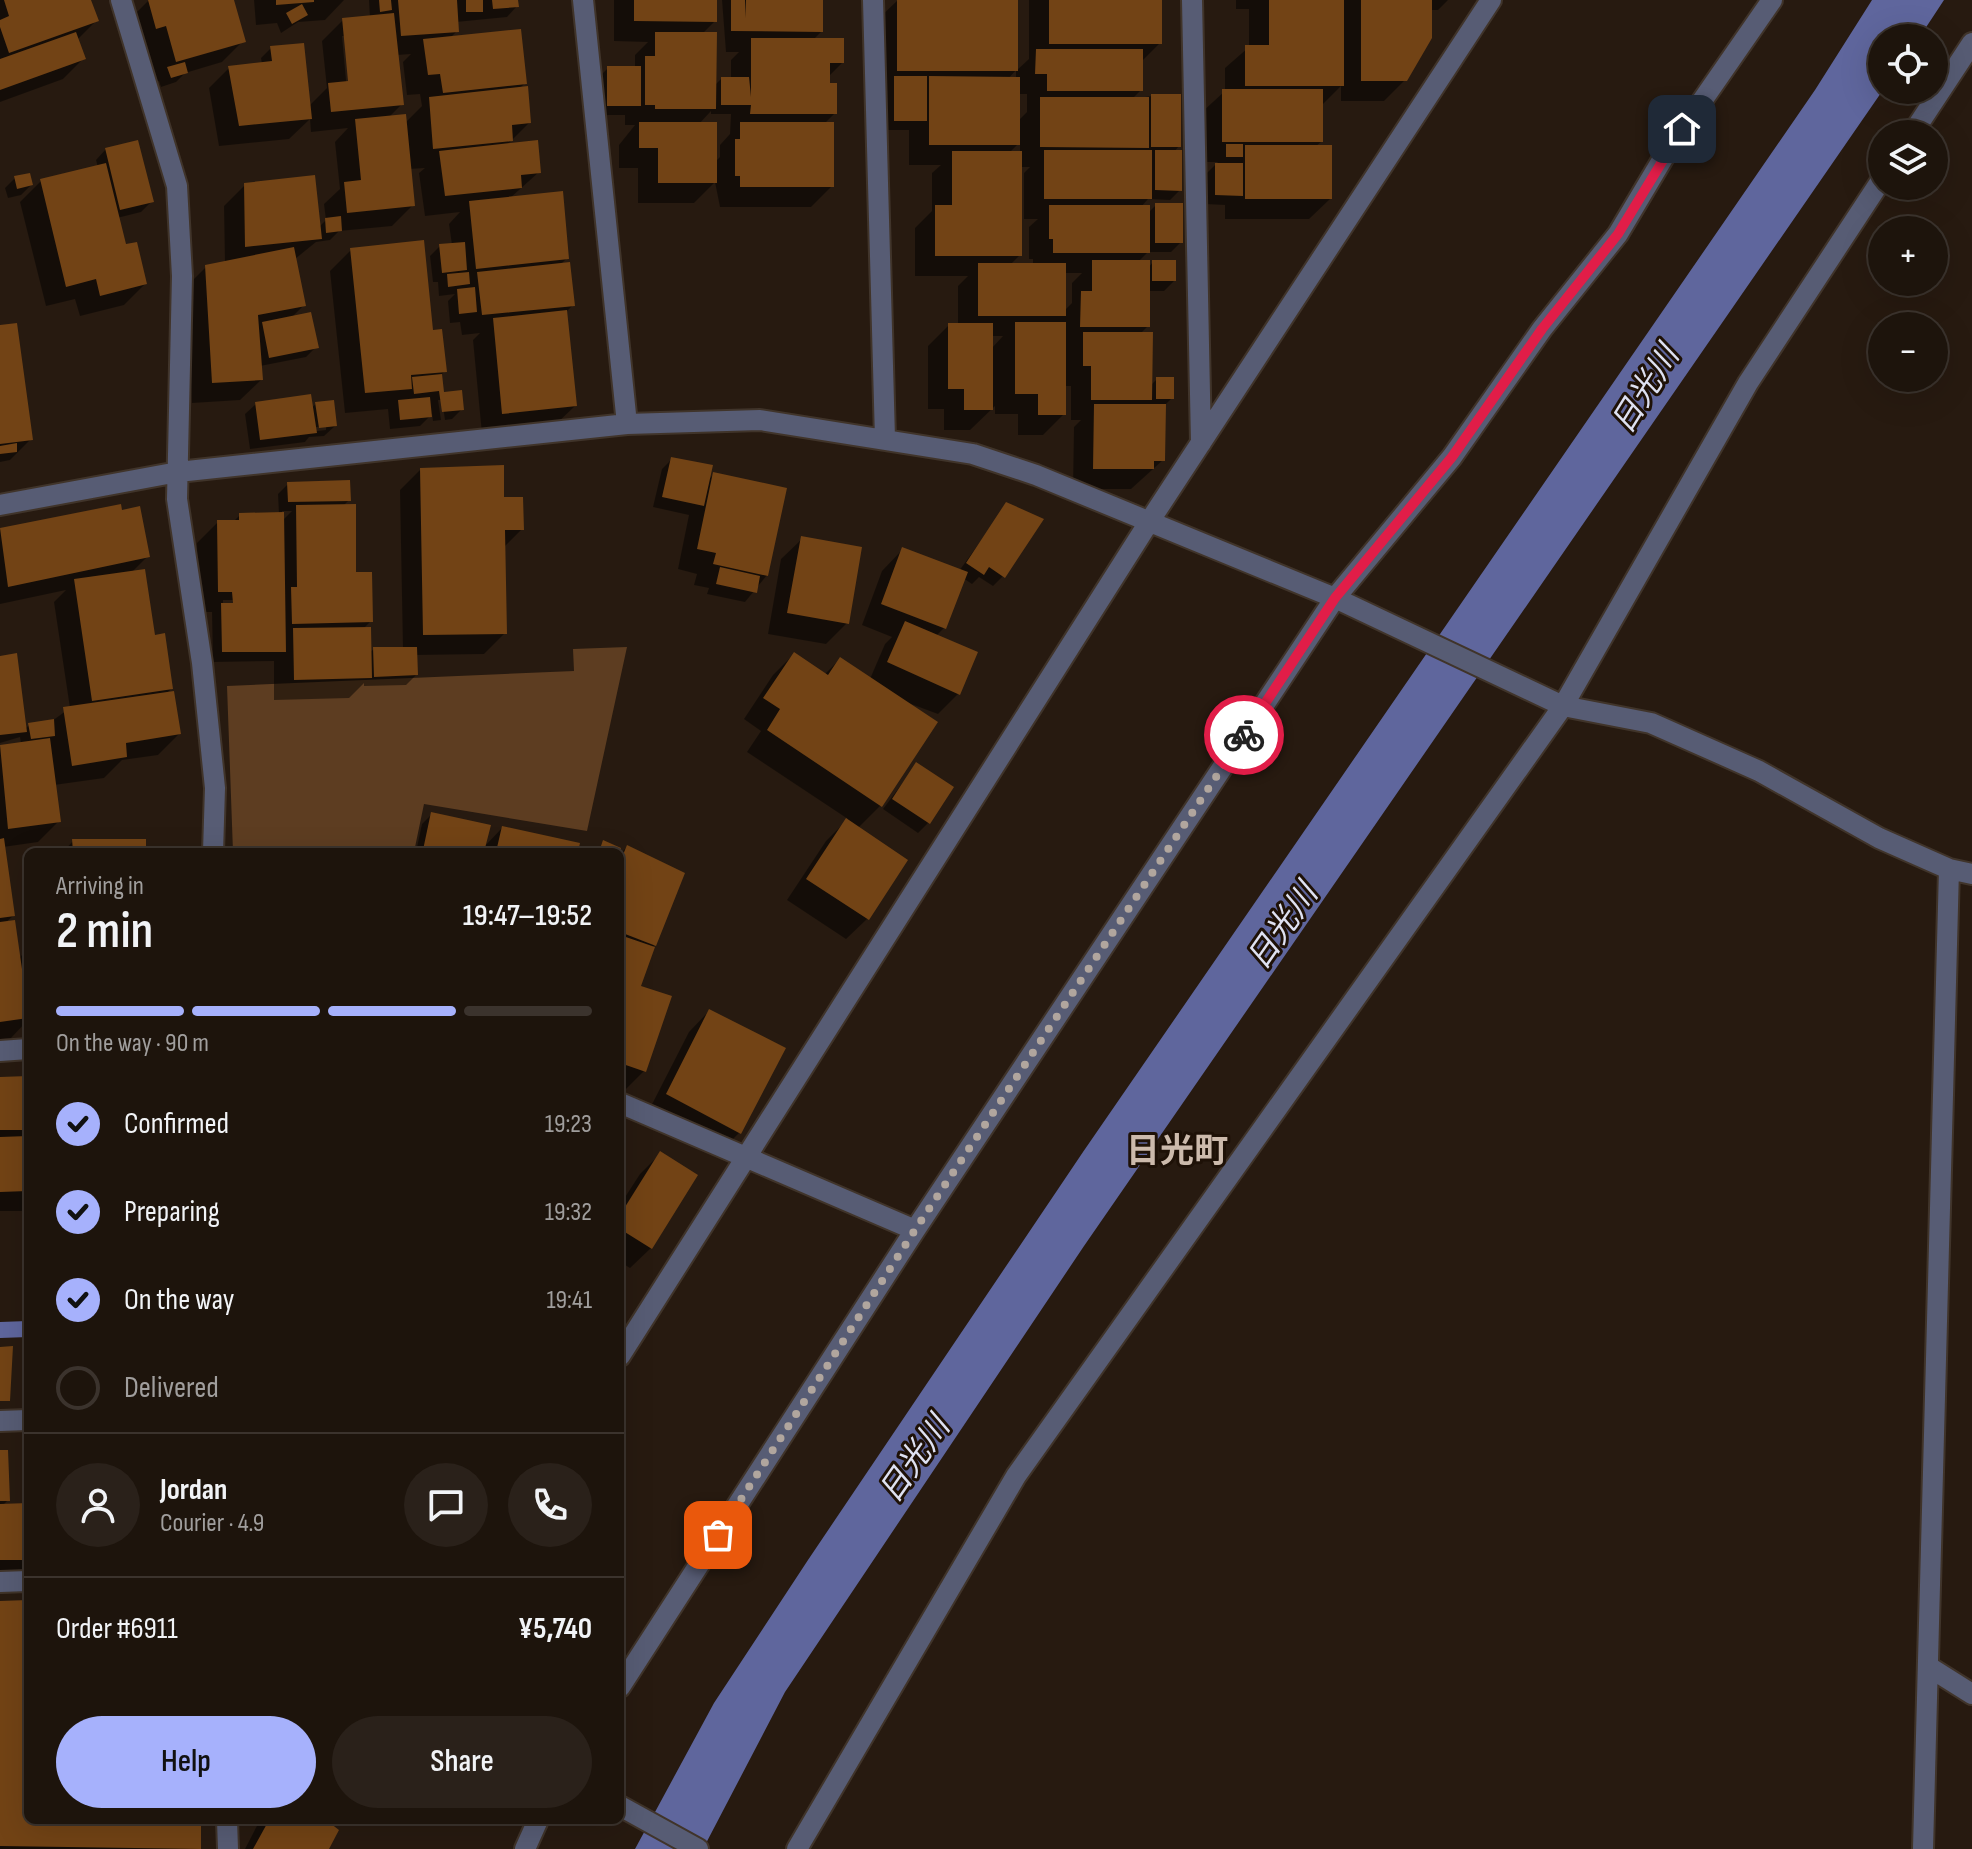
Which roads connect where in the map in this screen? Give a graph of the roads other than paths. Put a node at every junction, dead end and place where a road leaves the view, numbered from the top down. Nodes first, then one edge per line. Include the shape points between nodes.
1 (121, 0) edge
2 (583, 0) edge
3 (873, 0) edge
4 (1192, 0) edge
5 (1491, 0) edge
6 (1772, 0) edge
7 (1972, 43) edge
8 (1921, 120) edge
9 (1868, 200) edge
10 (627, 424) junction
11 (885, 439) junction
12 (1201, 443) junction
13 (178, 472) junction
14 (0, 505) edge
15 (1149, 522) junction
16 (1335, 598) junction
17 (1554, 702) junction
18 (213, 848) edge
19 (1949, 869) junction
20 (1972, 874) edge
21 (24, 1049) edge
22 (0, 1051) edge
23 (624, 1105) edge
24 (746, 1158) junction
25 (915, 1230) junction
26 (624, 1350) edge
27 (24, 1420) edge
28 (0, 1421) edge
29 (24, 1581) edge
30 (0, 1582) edge
31 (1929, 1667) junction
32 (624, 1681) edge
33 (1972, 1694) edge
34 (624, 1808) edge
35 (227, 1824) edge
36 (536, 1824) edge
37 (228, 1849) edge
38 (525, 1849) edge
39 (698, 1849) edge
40 (797, 1849) edge
41 (1923, 1849) edge

1 - 13 street via 177,186 182,276
2 - 10 street
3 - 11 street
4 - 12 street
5 - 12 street
6 - 16 street via 1668,150 1618,234 1542,329 1452,457
7 - 8 street
9 - 17 street via 1748,383
10 - 11 street via 760,420
10 - 13 street
11 - 15 street via 973,454
12 - 15 street
13 - 14 street
13 - 18 street via 177,499 213,773
15 - 16 street
15 - 24 street
16 - 17 street
16 - 25 street
17 - 19 street via 1651,723 1759,771 1879,838
17 - 40 street via 1016,1476
19 - 20 street
19 - 31 street
21 - 22 street
23 - 24 street
24 - 25 street
24 - 26 street
25 - 32 street
27 - 28 street
29 - 30 street
31 - 33 street
31 - 41 street
34 - 39 street
35 - 37 street
36 - 38 street

